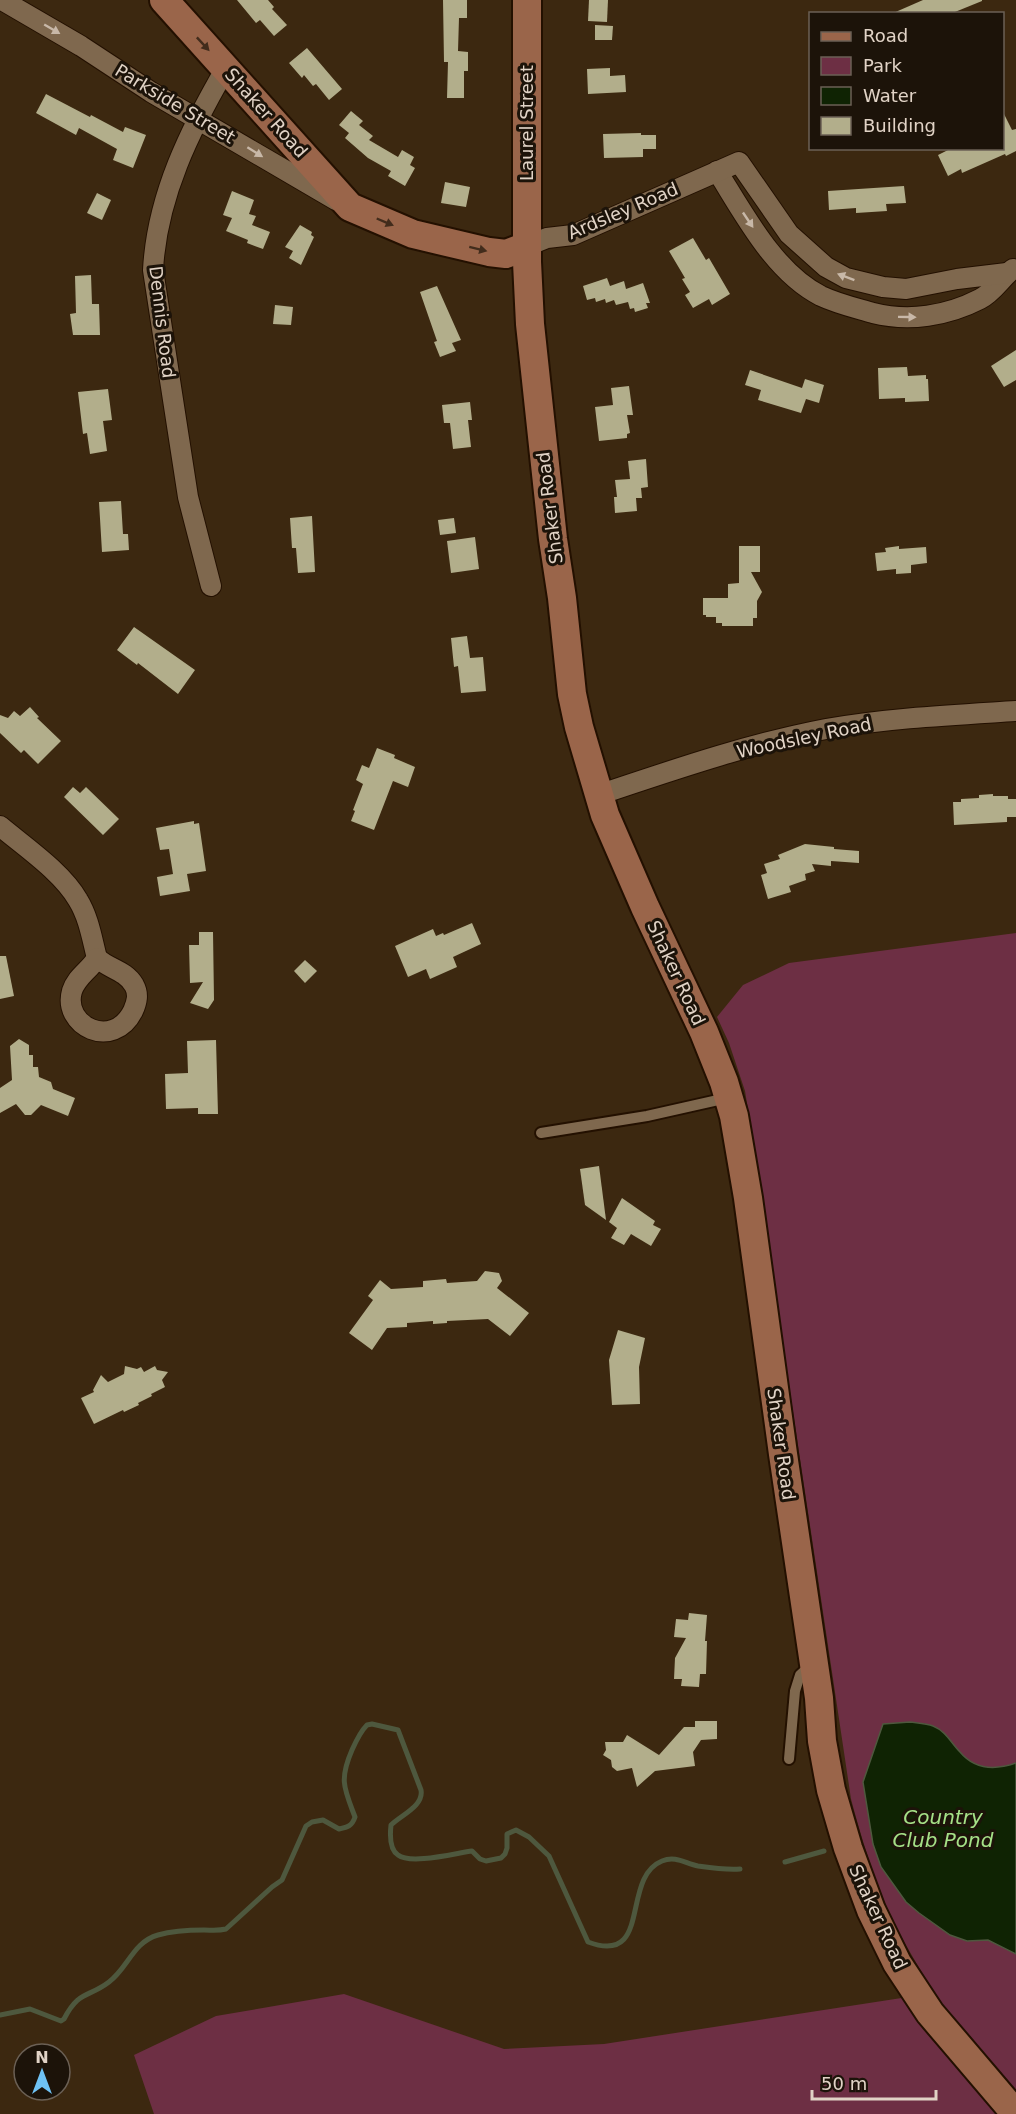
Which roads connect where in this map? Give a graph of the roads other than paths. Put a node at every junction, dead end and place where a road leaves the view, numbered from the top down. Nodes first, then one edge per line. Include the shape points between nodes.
1 (2, 0) edge
2 (164, 0) edge
3 (526, 0) edge
4 (226, 68) junction
5 (197, 118) junction
6 (717, 171) junction
7 (350, 207) junction
8 (527, 246) junction
9 (1011, 270) edge
10 (211, 586) dead end
11 (1016, 711) edge
12 (598, 795) junction
13 (0, 826) edge
14 (97, 958) dead end
15 (729, 1098) junction
16 (542, 1133) dead end
17 (813, 1663) junction
18 (789, 1759) dead end
19 (1016, 2114) edge

1 -> 5 street, Parkside Street
2 -> 4 main road, Shaker Road
3 - 8 main road, Laurel Street
4 - 5 street, Dennis Road
4 - 7 main road, Shaker Road
5 -> 7 street, Parkside Street
5 - 10 street, Dennis Road via 163,208 153,270 188,496
6 - 8 street, Ardsley Road via 573,235 547,238
9 -> 6 street, Ardsley Road via 906,289 846,278 826,267 789,234 739,162
6 -> 9 street, Ardsley Road via 781,264 809,289 833,301 897,317 929,316 981,299
7 -> 8 main road, Shaker Road via 413,234 489,252 506,254
8 - 12 main road, Shaker Road via 534,369 572,694
11 - 12 street, Woodsley Road via 827,729 741,749
12 - 15 main road, Shaker Road via 704,1032
13 - 14 street via 48,866 76,897 86,916
15 - 16 lane
15 - 17 main road, Shaker Road via 748,1198
17 - 18 lane via 800,1675 795,1691
17 - 19 main road, Shaker Road via 831,1790 871,1910 897,1963 930,2013

